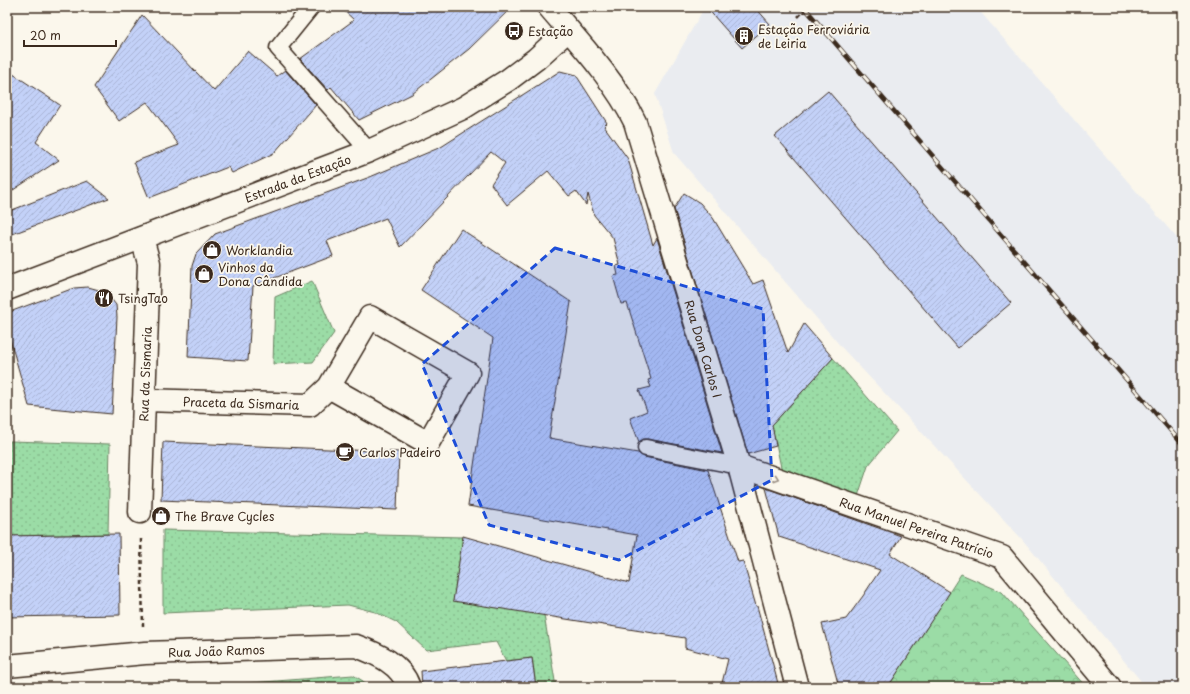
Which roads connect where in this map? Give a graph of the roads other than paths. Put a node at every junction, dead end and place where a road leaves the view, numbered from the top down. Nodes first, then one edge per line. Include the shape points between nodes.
1 (311, 7) edge
2 (549, 7) edge
3 (568, 30) junction
4 (369, 151) junction
5 (142, 238) junction
6 (7, 289) edge
7 (329, 387) junction
8 (144, 400) junction
9 (646, 448) dead end
10 (739, 466) junction
11 (140, 512) dead end
12 (7, 666) edge
13 (409, 687) edge
14 (797, 687) edge
15 (1110, 687) edge

1 - 4 lane via 278,48
2 - 3 street, Rua Dom Carlos I
3 - 4 street, Estrada da Estação via 508,80 463,108
3 - 10 street, Rua Dom Carlos I via 627,105 635,122
4 - 5 street, Estrada da Estação
5 - 6 street, Estrada da Estação
5 - 8 street, Rua da Sismaria via 149,263
7 - 7 street, Praceta da Sismaria via 370,317 468,373 428,443
7 - 8 street, Praceta da Sismaria via 310,406
8 - 11 street, Rua da Sismaria
9 - 10 lane
10 - 14 street, Rua Dom Carlos I
10 -> 15 street, Rua Manuel Pereira Patrício via 1002,557
12 - 13 street, Rua João Ramos via 145,653 356,646 378,654 395,666 403,674

